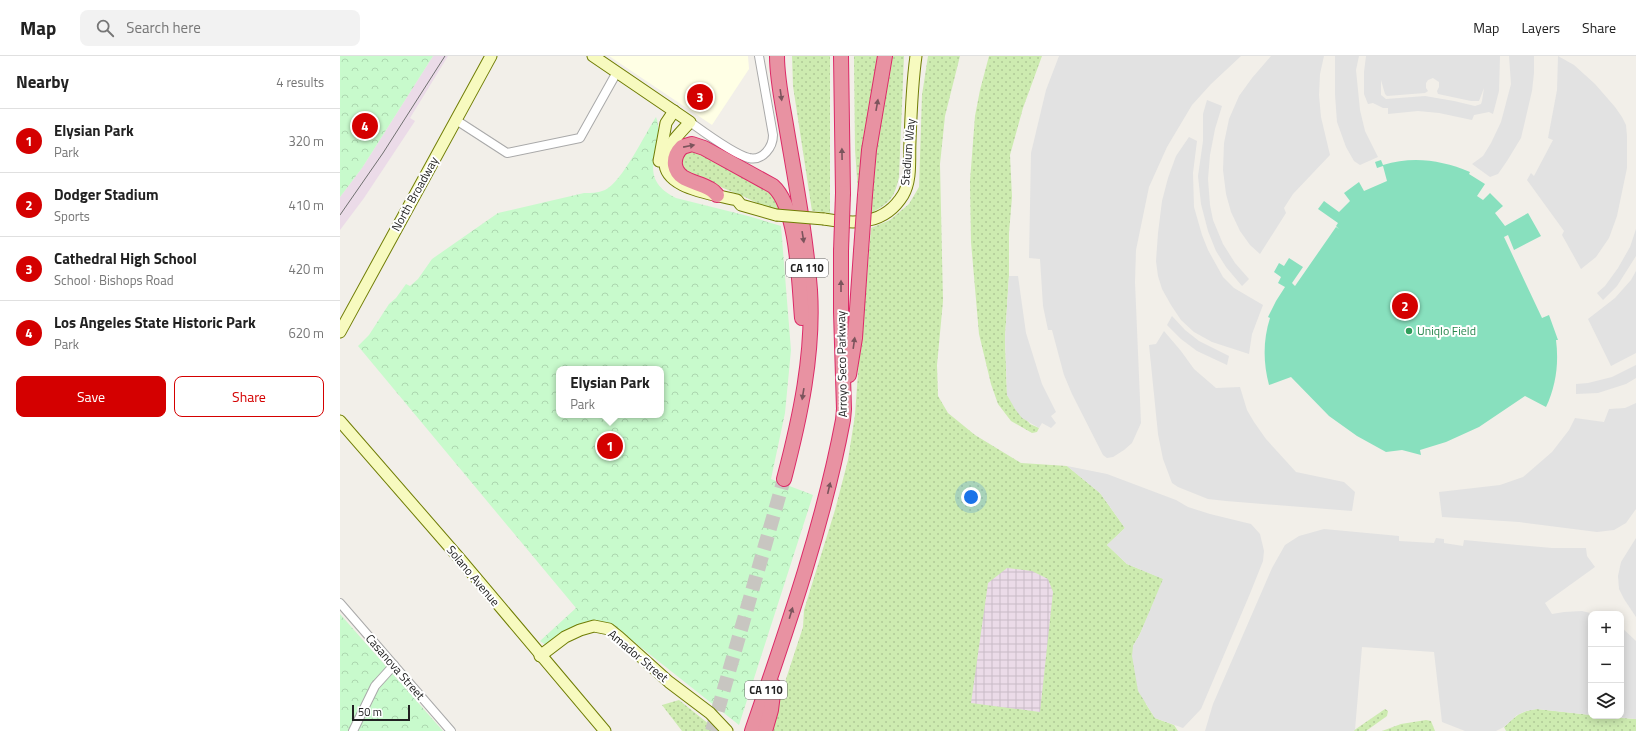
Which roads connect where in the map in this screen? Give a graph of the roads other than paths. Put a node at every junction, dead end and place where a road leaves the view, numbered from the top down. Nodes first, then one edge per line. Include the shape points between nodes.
1 (491, 56) edge
2 (593, 56) edge
3 (759, 56) edge
4 (777, 56) edge
5 (841, 56) edge
6 (885, 56) edge
7 (916, 56) edge
8 (617, 72) junction
9 (674, 111) junction
10 (456, 120) junction
11 (690, 122) junction
12 (717, 195) junction
13 (741, 205) junction
14 (340, 332) edge
15 (807, 371) junction
16 (844, 409) junction
17 (340, 421) edge
18 (784, 479) tunnel mouth
19 (340, 603) edge
20 (779, 650) junction
21 (540, 656) junction
22 (394, 665) junction
23 (353, 731) edge
24 (451, 731) edge
25 (606, 731) edge
26 (728, 731) edge
27 (752, 731) edge
28 (765, 731) edge

1 - 10 main road, North Broadway
2 - 8 main road
3 - 11 street via 773,135 770,149 764,155 748,158 723,145
4 -> 15 highway, CA 110 via 810,291
16 -> 5 highway, Arroyo Seco Parkway / CA 110, bridge via 841,312
16 -> 6 highway, bridge via 855,338 869,150
7 - 13 main road, Stadium Way, bridge via 908,176 903,195 884,215 868,221 850,222 776,215
8 - 9 main road
8 - 10 street via 580,138 507,153
9 - 11 main road
9 - 13 main road, Stadium Way via 666,123 659,156 659,167 666,182 674,189 685,193 735,207
10 - 14 main road, North Broadway
11 - 12 main road, Stadium Way via 666,154 668,174 683,186
12 - 13 main road, Stadium Way via 737,200
12 -> 15 highway via 710,188 679,173 675,158 682,148 692,144 704,148 773,186 783,197 791,223 797,262
15 -> 18 highway, CA 110 via 798,425
20 -> 16 highway, Arroyo Seco Parkway / CA 110 via 826,501
17 - 21 main road, Solano Avenue
19 - 22 street, Casanova Street
20 - 27 highway, Arroyo Seco Parkway / CA 110
20 - 28 highway via 771,710
21 - 25 main road, Solano Avenue
21 - 26 main road, Amador Street via 565,637 580,630 594,626 609,629
22 - 23 street via 374,686
22 - 24 street, Casanova Street

